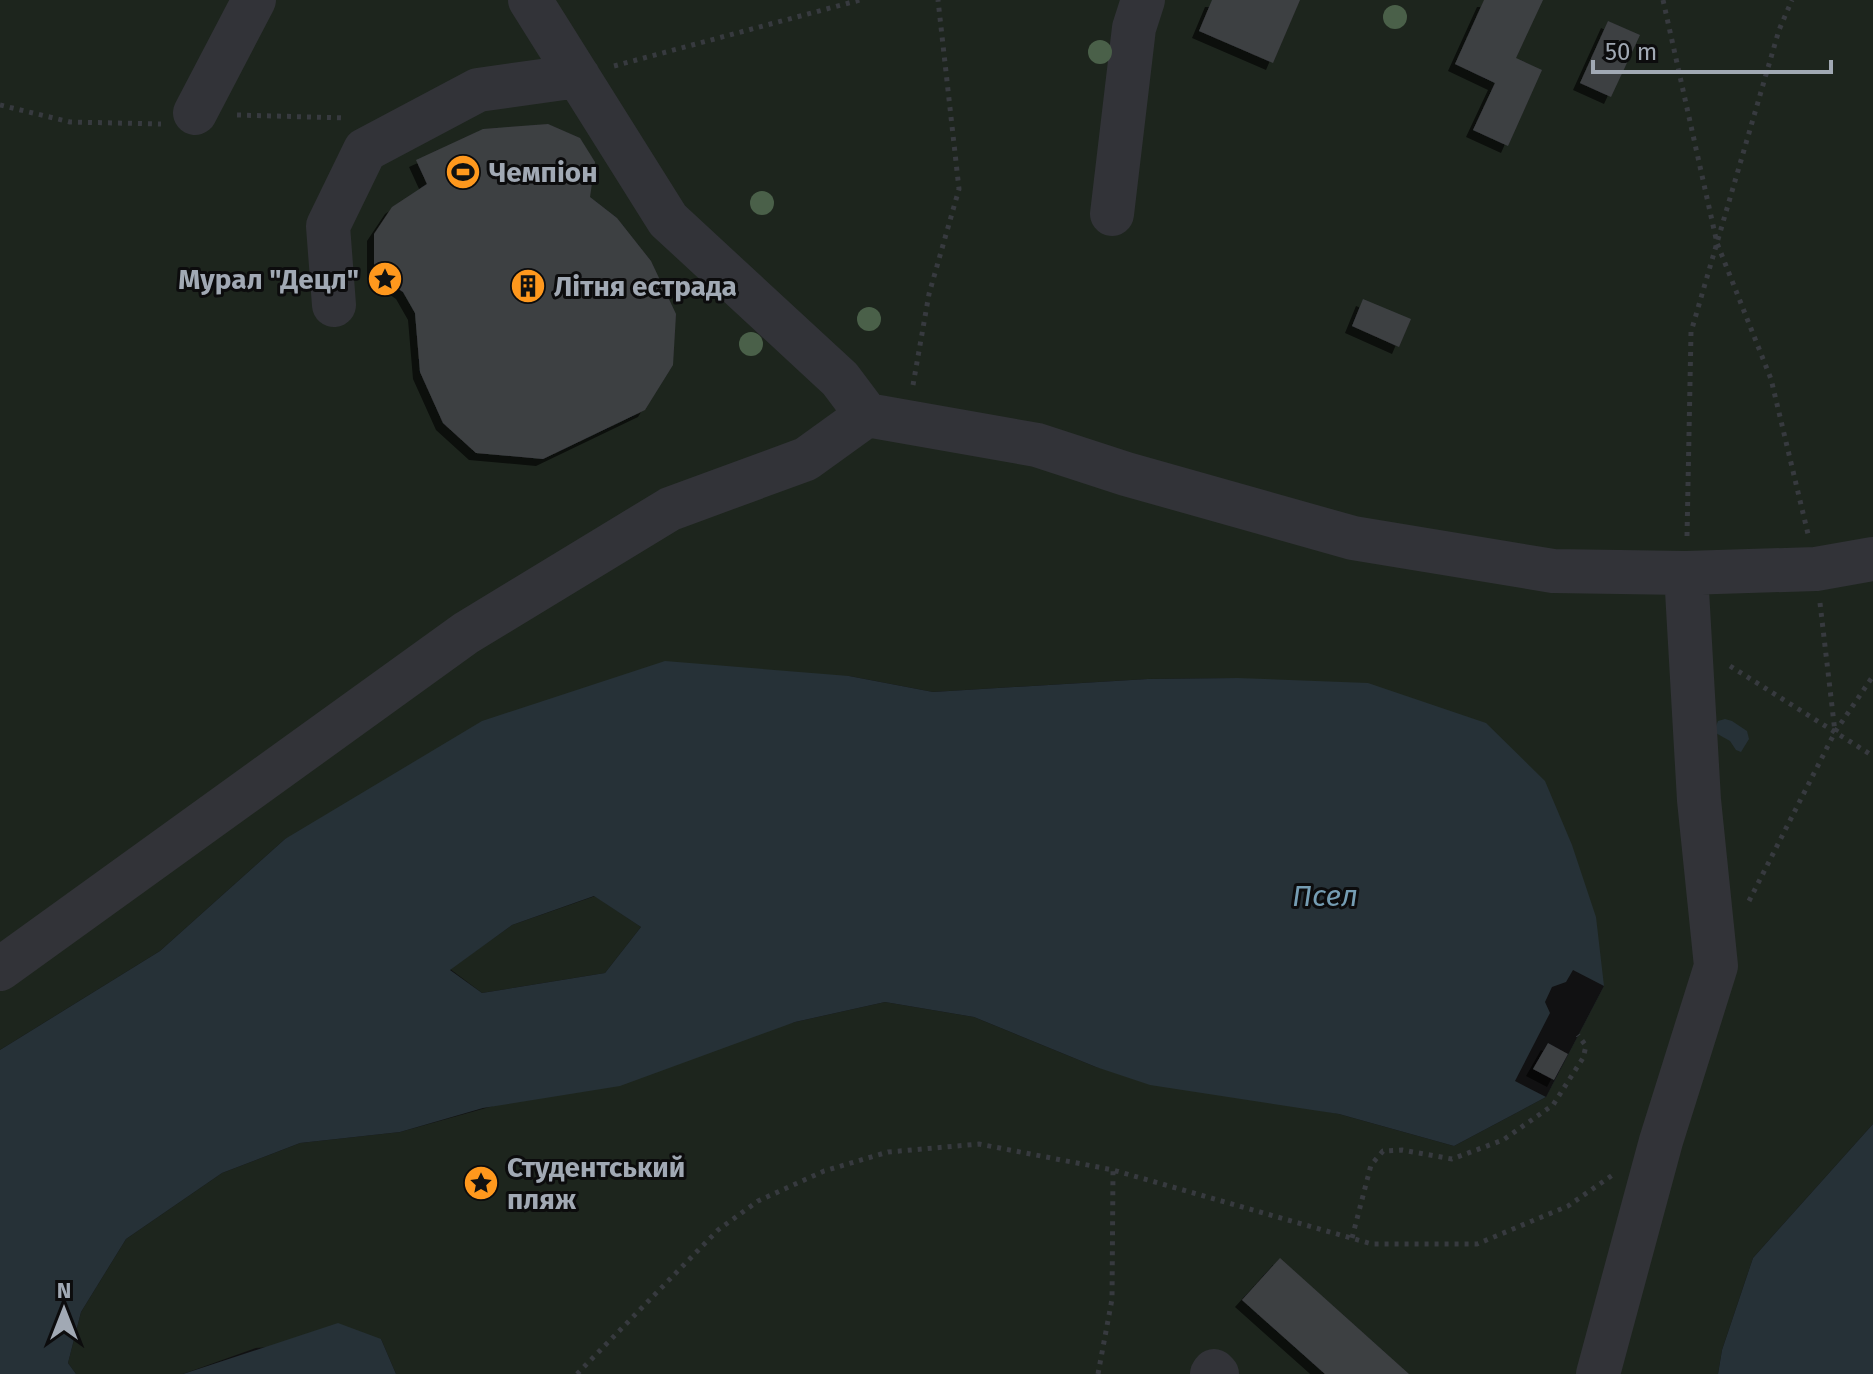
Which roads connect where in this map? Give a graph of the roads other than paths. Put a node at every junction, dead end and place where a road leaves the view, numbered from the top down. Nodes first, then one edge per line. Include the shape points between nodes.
1 (254, 0) edge
2 (530, 0) edge
3 (1143, 0) edge
4 (578, 76) junction
5 (195, 113) dead end
6 (1112, 214) dead end
7 (334, 305) dead end
8 (887, 418) junction
9 (1873, 559) edge
10 (1686, 573) junction
11 (0, 969) edge
12 (1598, 1374) edge

1 - 5 lane
2 - 4 lane
3 - 6 lane via 1134,28
4 - 7 lane via 478,90 365,150 328,226
4 - 8 lane via 668,220
8 - 10 lane via 1037,445 1353,538 1553,571
8 - 11 lane via 806,459 670,509 466,633
9 - 10 lane via 1816,569
10 - 12 lane via 1699,800 1716,966 1661,1141

